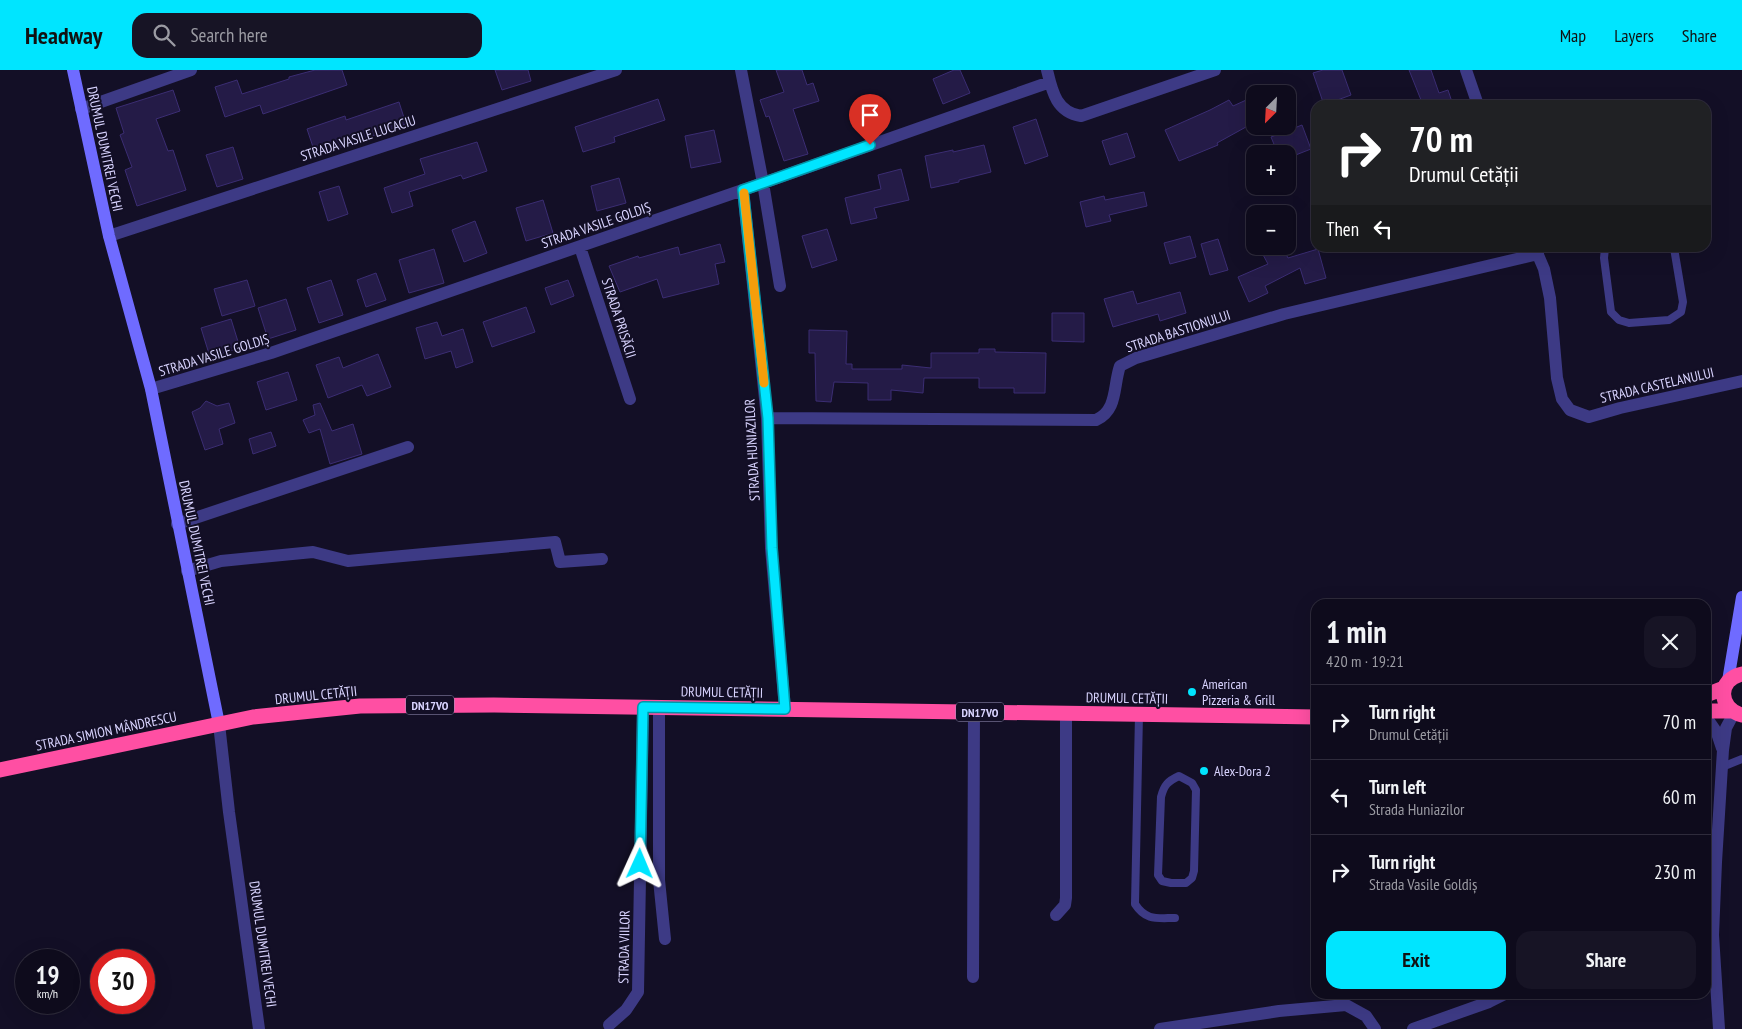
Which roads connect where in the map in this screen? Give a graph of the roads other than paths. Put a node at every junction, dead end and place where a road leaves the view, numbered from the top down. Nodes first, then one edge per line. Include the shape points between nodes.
1 (73, 70) edge
2 (191, 70) edge
3 (616, 70) edge
4 (741, 70) edge
5 (1215, 70) edge
6 (1466, 70) edge
7 (1048, 76) edge
8 (1476, 100) edge
9 (81, 109) junction
10 (763, 183) junction
11 (743, 190) junction
12 (109, 236) junction
13 (580, 247) junction
14 (1533, 252) edge
15 (1537, 252) edge
16 (1605, 252) edge
17 (1675, 252) edge
18 (780, 286) dead end
19 (1742, 381) edge
20 (151, 389) junction
21 (630, 399) dead end
22 (768, 418) junction
23 (408, 447) dead end
24 (177, 524) junction
25 (602, 559) dead end
26 (187, 571) junction
27 (1742, 597) edge
28 (1739, 622) junction
29 (1742, 640) edge
30 (1742, 674) edge
31 (1726, 685) junction
32 (1711, 692) edge
33 (643, 707) junction
34 (659, 708) junction
35 (785, 709) junction
36 (1711, 711) edge
37 (974, 712) junction
38 (1736, 713) edge
39 (1066, 714) junction
40 (1140, 714) junction
41 (1311, 717) edge
42 (219, 724) junction
43 (1711, 724) edge
44 (1723, 750) junction
45 (1742, 760) edge
46 (1722, 767) junction
47 (0, 770) edge
48 (1179, 776) joint
49 (1056, 915) dead end
50 (1175, 918) dead end
51 (665, 939) dead end
52 (973, 977) dead end
53 (1495, 999) edge
54 (609, 1025) dead end
55 (259, 1029) edge
56 (1160, 1029) edge
57 (1375, 1029) edge
58 (1413, 1029) edge
59 (1719, 1029) edge

1 - 9 street, DRUMUL DUMITREI VECHI
2 - 9 street
3 - 12 street, STRADA VASILE LUCACIU
4 - 10 street
5 - 7 street via 1081,116 1062,107
6 - 8 street
7 - 10 street, STRADA VASILE GOLDIȘ
9 - 12 street, DRUMUL DUMITREI VECHI
10 - 11 street, STRADA VASILE GOLDIȘ
10 - 18 street
11 - 13 street, STRADA VASILE GOLDIȘ
11 - 22 street, STRADA HUNIAZILOR
12 - 20 street, DRUMUL DUMITREI VECHI
13 - 20 street, STRADA VASILE GOLDIȘ via 272,354
13 - 21 street, STRADA PRISĂCII
14 - 22 street, STRADA BASTIONULUI via 1284,314 1136,358 1120,366 1113,401 1106,416 1096,420
15 - 19 street, STRADA CASTELANULUI via 1550,298 1557,378 1562,399 1570,410 1590,417
16 - 17 lane via 1611,312 1618,320 1629,323 1669,320 1681,312 1683,302
20 - 24 street, DRUMUL DUMITREI VECHI
22 - 35 street, STRADA HUNIAZILOR via 772,548
23 - 24 street
24 - 26 street, DRUMUL DUMITREI VECHI
25 - 26 street via 560,562 556,542 348,561 313,552 221,561
26 - 42 street, DRUMUL DUMITREI VECHI
27 - 28 street
28 - 29 street
28 - 31 street
30 - 31 highway via 1733,677
31 - 32 highway
31 - 38 highway via 1724,700
33 - 34 highway, DRUMUL CETĂȚII / DN17VO
33 - 42 highway, DRUMUL CETĂȚII / DN17VO via 360,706 253,717
33 - 54 street, STRADA VIILOR via 638,992 626,1010
34 - 35 highway, DRUMUL CETĂȚII / DN17VO
34 - 51 street via 659,880
35 - 37 highway, DRUMUL CETĂȚII / DN17VO
36 - 38 highway
37 - 39 highway, DRUMUL CETĂȚII / DN17VO
37 - 52 street
38 - 44 street via 1726,728
39 - 40 highway, DRUMUL CETĂȚII / DN17VO
39 - 49 street via 1066,898 1065,905
40 - 41 highway, DRUMUL CETĂȚII / DN17VO
40 - 50 lane via 1135,904 1145,916
42 - 47 highway, STRADA SIMION MÂNDRESCU / DN17VO
42 - 55 street, DRUMUL DUMITREI VECHI via 228,812
43 - 44 street
44 - 46 street
45 - 46 lane
46 - 59 street via 1713,935
48 - 48 lane via 1169,781 1161,797 1158,875 1162,880 1186,883 1194,871 1196,790 1192,783
53 - 58 street
56 - 57 street via 1279,1010 1346,1005 1366,1016

